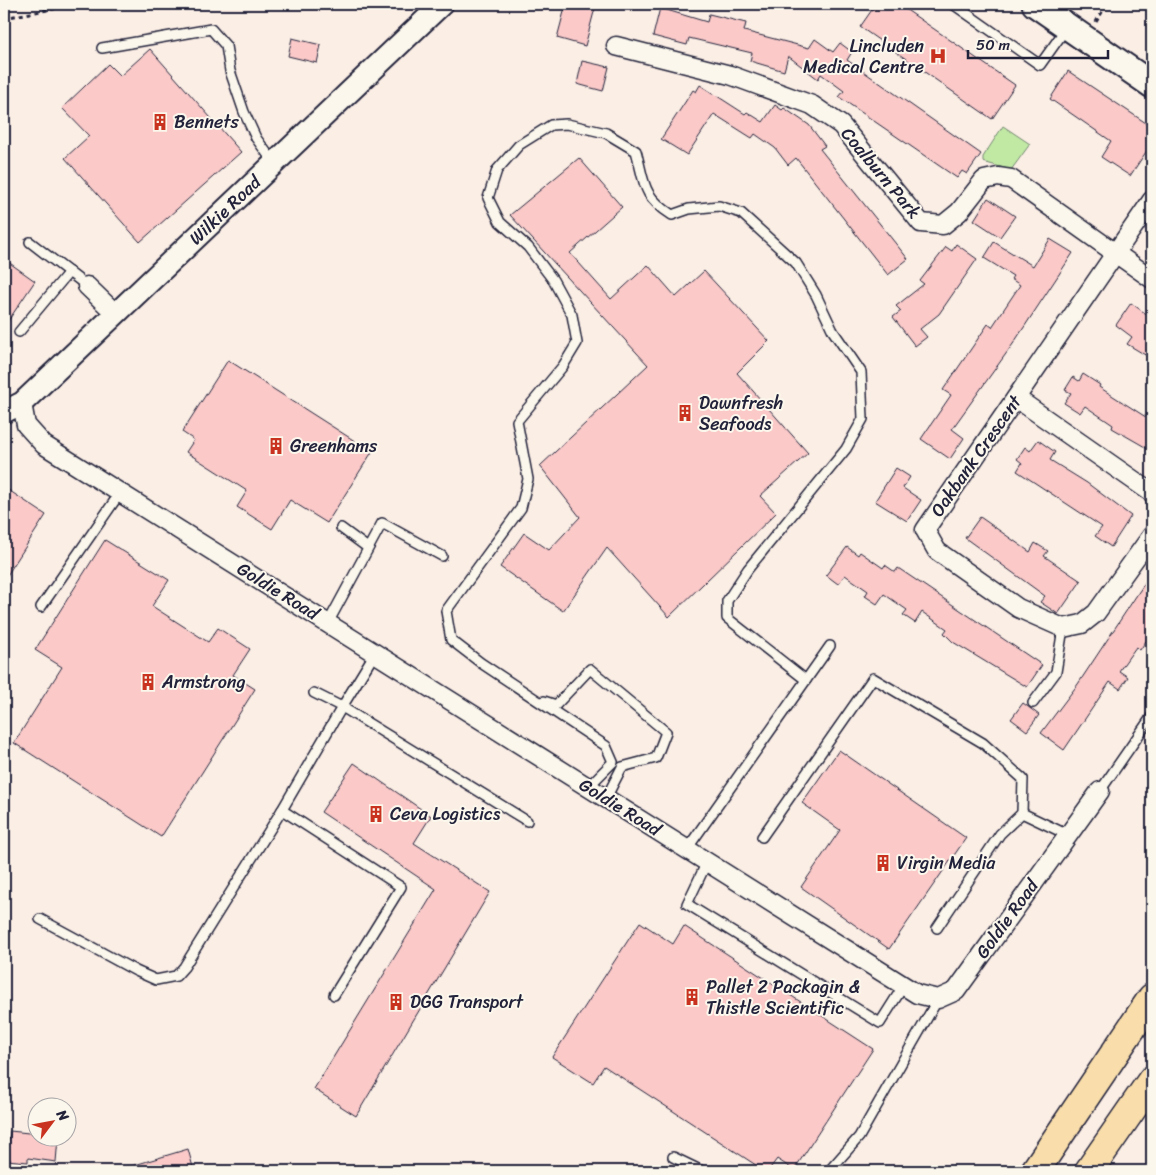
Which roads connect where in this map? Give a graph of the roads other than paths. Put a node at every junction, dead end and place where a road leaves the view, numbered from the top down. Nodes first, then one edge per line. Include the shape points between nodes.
1 (442, 4) edge
2 (953, 4) edge
3 (1035, 4) edge
4 (1068, 27) junction
5 (616, 46) dead end
6 (102, 48) dead end
7 (1152, 85) edge
8 (274, 163) junction
9 (1152, 200) edge
10 (30, 242) dead end
11 (1115, 254) junction
12 (69, 272) junction
13 (1152, 279) edge
14 (87, 286) joint
15 (116, 314) junction
16 (19, 332) dead end
17 (1016, 398) junction
18 (10, 409) edge
19 (120, 492) junction
20 (1152, 493) edge
21 (342, 528) dead end
22 (1152, 535) edge
23 (368, 548) junction
24 (442, 556) dead end
25 (41, 606) dead end
26 (328, 623) junction
27 (1063, 628) junction
28 (830, 646) dead end
29 (375, 653) junction
30 (806, 680) junction
31 (314, 693) dead end
32 (531, 697) junction
33 (1033, 703) dead end
34 (342, 707) junction
35 (1152, 716) edge
36 (588, 787) junction
37 (1100, 791) joint
38 (606, 798) junction
39 (282, 810) junction
40 (1022, 813) junction
41 (527, 821) dead end
42 (1068, 835) junction
43 (762, 837) dead end
44 (687, 849) junction
45 (707, 862) junction
46 (40, 918) dead end
47 (937, 928) dead end
48 (904, 985) junction
49 (334, 995) dead end
50 (1152, 998) edge
51 (938, 999) junction
52 (1152, 1080) edge
53 (673, 1157) dead end
54 (702, 1171) edge
55 (829, 1171) edge
56 (1035, 1171) edge
57 (1089, 1171) edge

1 - 8 street, Wilkie Road
2 - 4 lane via 1040,65
3 - 4 main road
4 - 7 main road
5 - 11 street, Coalburn Park via 730,75 812,105 841,125 921,223 943,226 960,212 984,180 1011,179
6 - 8 lane via 211,29 226,46 230,71 244,112 256,138
8 - 15 street, Wilkie Road
9 - 11 street, Oakbank Crescent
10 - 12 lane
11 - 13 street
11 - 17 street, Oakbank Crescent
12 - 14 lane
12 - 16 lane
14 - 15 street
15 - 18 street, Wilkie Road
17 - 20 street
17 - 27 street, Oakbank Crescent via 925,530 937,551 1018,608
18 - 19 street, Goldie Road via 44,445
19 - 25 lane
19 - 26 street, Goldie Road
21 - 23 lane
22 - 27 street via 1096,614 1082,624
23 - 24 lane via 382,522
23 - 26 lane
26 - 29 street, Goldie Road
27 - 33 lane via 1056,672
28 - 30 lane
29 - 34 lane
29 - 36 street, Goldie Road
30 - 32 lane via 727,618 727,601 748,569 846,449 863,419 861,372 832,331 816,295 796,263 741,213 719,206 689,209 672,215 657,205 644,188 636,151 606,133 567,124 551,125 519,145 497,170 488,198 500,222 528,247 553,280 572,314 577,343 563,366 517,421 528,479 521,508 446,611 451,640
30 - 44 lane
31 - 34 lane
32 - 36 lane via 606,746 613,762
32 - 38 lane via 556,705 590,669 666,732 656,758 622,767
34 - 39 lane
34 - 41 lane
35 - 37 lane, Goldie Road
36 - 38 street, Goldie Road
37 - 42 street, Goldie Road
38 - 44 street, Goldie Road
39 - 46 lane via 176,976 162,980 149,977
39 - 49 lane via 401,887
40 - 42 lane
40 - 43 lane via 1023,779 983,743 873,678
40 - 47 lane via 1000,834
42 - 51 street, Goldie Road via 956,991
44 - 45 street, Goldie Road
45 - 48 street, Goldie Road
45 - 48 lane via 687,904 880,1023
48 - 51 street, Goldie Road via 918,994
50 - 56 highway
51 - 55 lane via 860,1138
52 - 57 highway
53 - 54 lane

